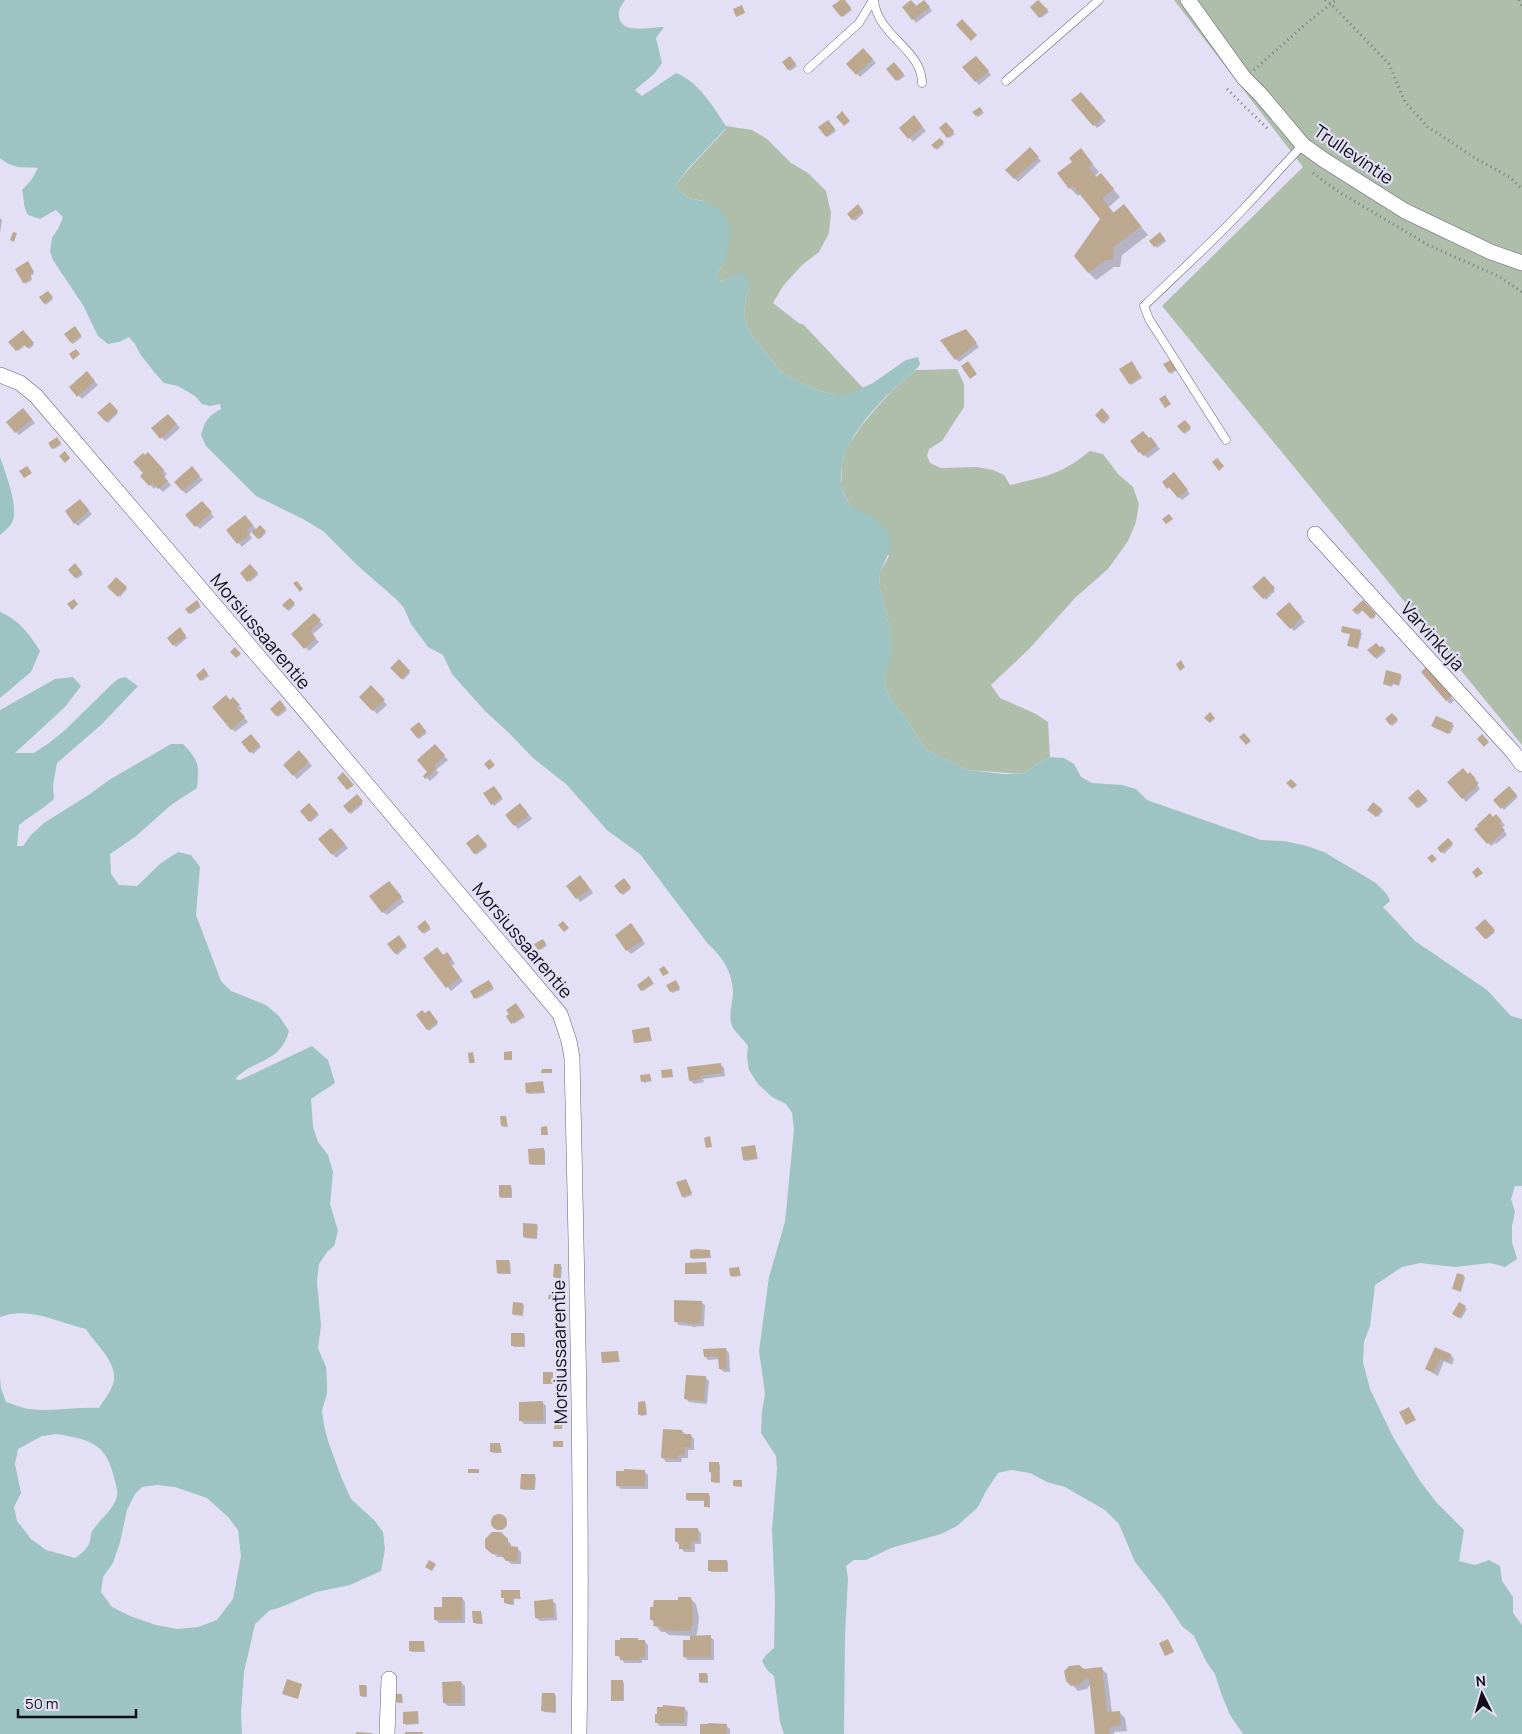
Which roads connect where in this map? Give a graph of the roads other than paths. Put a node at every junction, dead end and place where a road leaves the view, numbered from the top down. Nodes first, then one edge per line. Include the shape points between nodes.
1 (873, 0) edge
2 (1099, 0) edge
3 (1188, 0) edge
4 (808, 69) dead end
5 (1006, 81) dead end
6 (922, 83) dead end
7 (1303, 145) junction
8 (1522, 263) edge
9 (0, 375) edge
10 (1226, 440) dead end
11 (1315, 534) dead end
12 (1522, 764) edge
13 (389, 1679) dead end
14 (387, 1734) edge
15 (579, 1734) edge

1 - 4 lane via 858,23
1 - 6 lane via 882,24 913,58 922,74
2 - 5 lane
3 - 7 street, Trullevintie via 1244,78
7 - 8 street, Trullevintie via 1405,210 1491,252
7 - 10 lane via 1204,250 1144,306 1148,319
9 - 15 street, Morsiussaarentie via 20,383 36,396 560,1014 572,1058 579,1358
11 - 12 street, Varvinkuja
13 - 14 street

